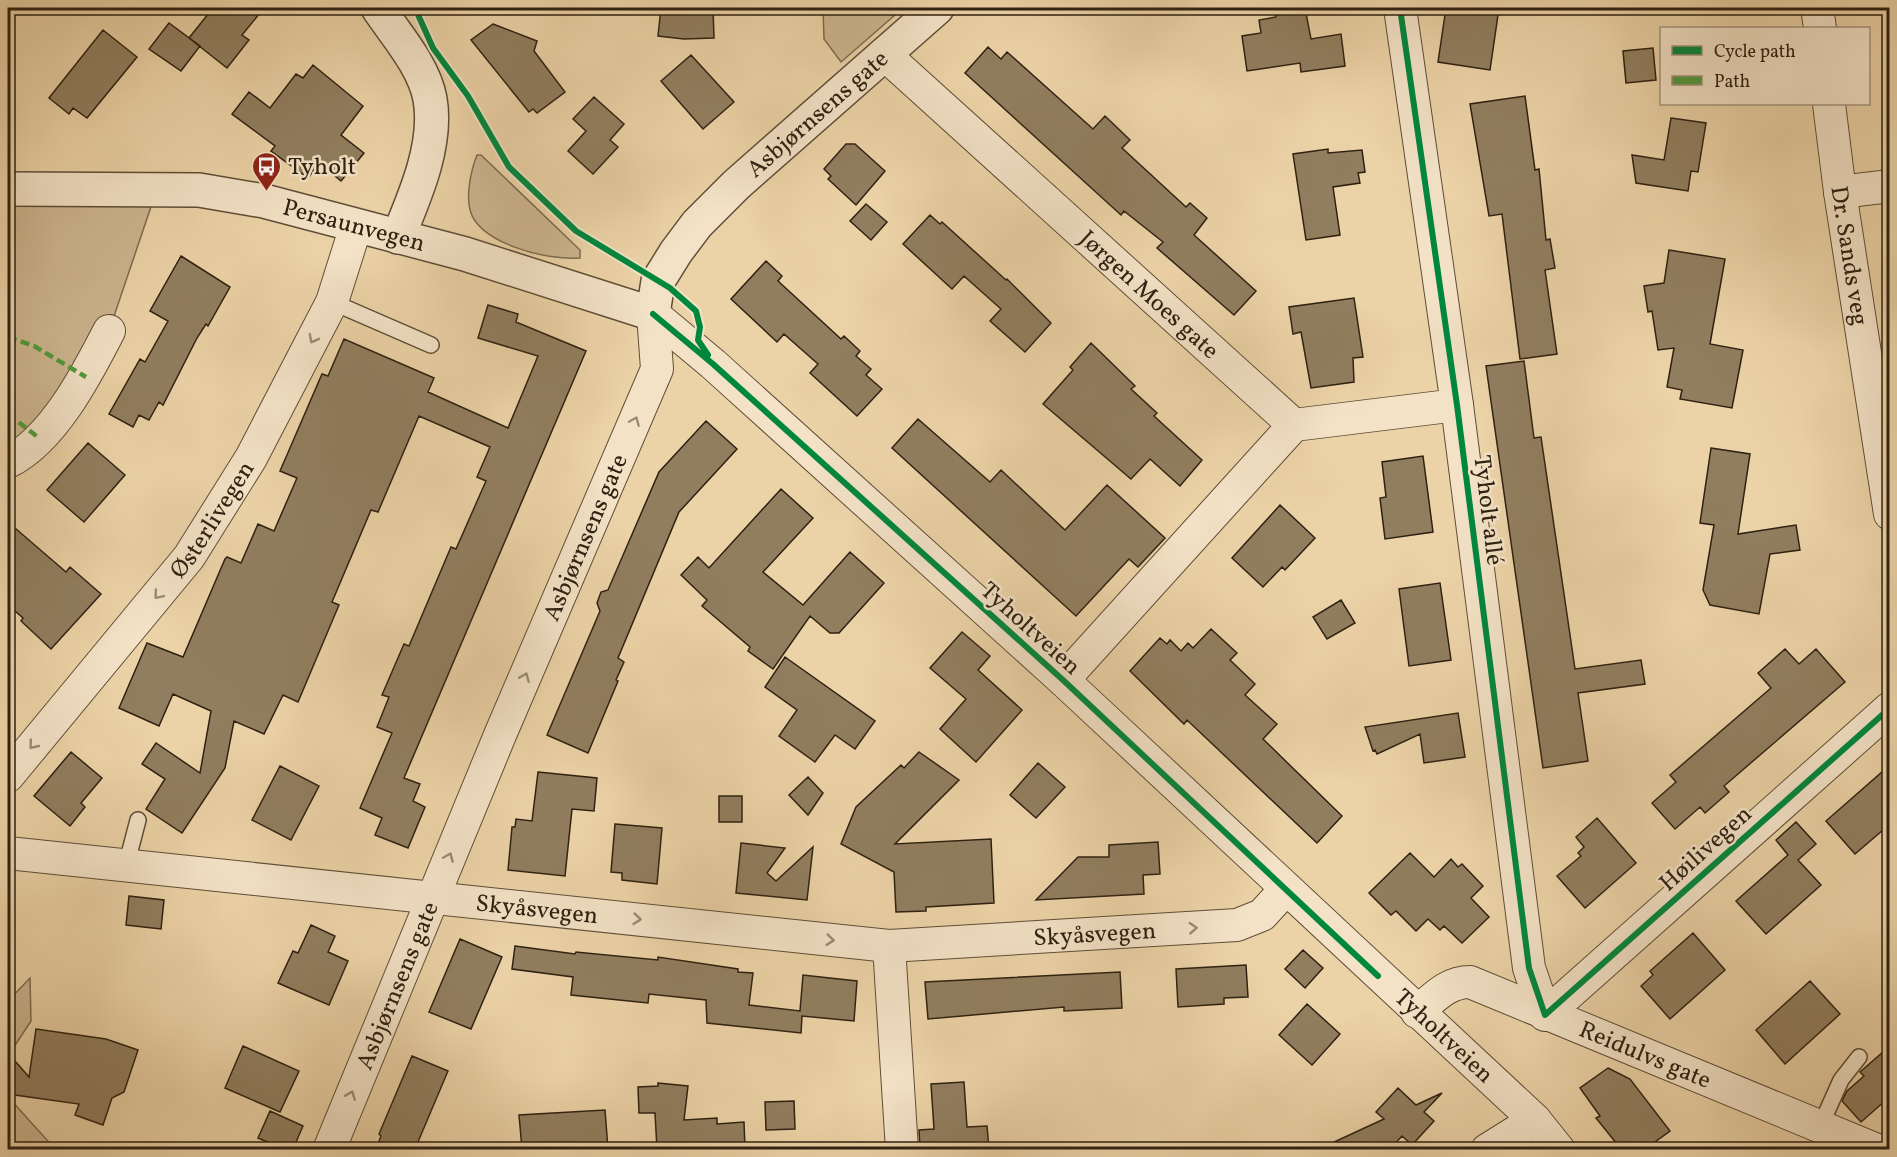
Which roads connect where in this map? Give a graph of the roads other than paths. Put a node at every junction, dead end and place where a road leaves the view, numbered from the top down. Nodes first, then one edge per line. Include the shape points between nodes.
1 (378, 8) edge
2 (937, 8) edge
3 (1400, 8) edge
4 (1817, 8) edge
5 (1820, 27) edge
6 (884, 54) junction
7 (1829, 105) edge
8 (1890, 186) edge
9 (8, 189) edge
10 (1840, 192) junction
11 (356, 226) junction
12 (398, 237) junction
13 (332, 302) junction
14 (653, 314) junction
15 (109, 331) dead end
16 (431, 345) dead end
17 (1457, 405) junction
18 (1294, 425) junction
19 (8, 462) edge
20 (1890, 514) edge
21 (1063, 680) junction
22 (1890, 708) edge
23 (8, 776) edge
24 (138, 820) dead end
25 (8, 854) edge
26 (126, 866) junction
27 (1286, 889) junction
28 (432, 897) junction
29 (889, 946) junction
30 (1418, 1012) junction
31 (1545, 1015) junction
32 (1859, 1057) dead end
33 (1534, 1120) junction
34 (1820, 1127) junction
35 (328, 1149) edge
36 (902, 1149) edge
37 (1488, 1149) edge
38 (1559, 1149) edge
39 (1877, 1149) edge

1 - 12 street via 412,58 430,99 432,125 422,171
2 - 6 street, Asbjørnsens gate
3 - 17 street, Tyholt allé
4 - 5 street
6 - 14 street, Asbjørnsens gate via 697,224 658,281
6 - 18 street, Jørgen Moes gate
7 - 10 street, Dr. Sands veg
8 - 10 street
9 - 11 street, Persaunvegen via 200,190 264,201
10 - 20 street, Dr. Sands veg
11 - 12 street, Persaunvegen
11 - 13 street, Østerlivegen
12 - 14 street, Persaunvegen via 465,254
13 - 16 lane
13 -> 23 street, Østerlivegen via 251,458 189,557
14 - 21 street, Tyholtveien
28 -> 14 street, Asbjørnsens gate via 657,369
15 - 19 street via 86,377 39,438
17 - 18 street
17 - 31 street, Tyholt allé via 1529,968
18 - 21 street, Tyholtveien
21 - 27 street, Tyholtveien
22 - 31 street, Høilivegen
24 - 26 lane
25 - 26 street, Skyåsvegen
26 - 28 street, Skyåsvegen
29 -> 27 street, Skyåsvegen via 1237,925 1262,915
27 - 30 street, Tyholtveien
28 -> 29 street, Skyåsvegen
35 -> 28 street, Asbjørnsens gate
29 - 36 street
30 - 31 street, Reidulvs gate via 1447,987 1470,982
30 - 33 street, Tyholtveien
31 - 34 street, Reidulvs gate
32 - 34 lane via 1841,1080
33 - 37 street
33 - 38 street, Tyholtveien
34 - 39 street, Reidulvs gate

